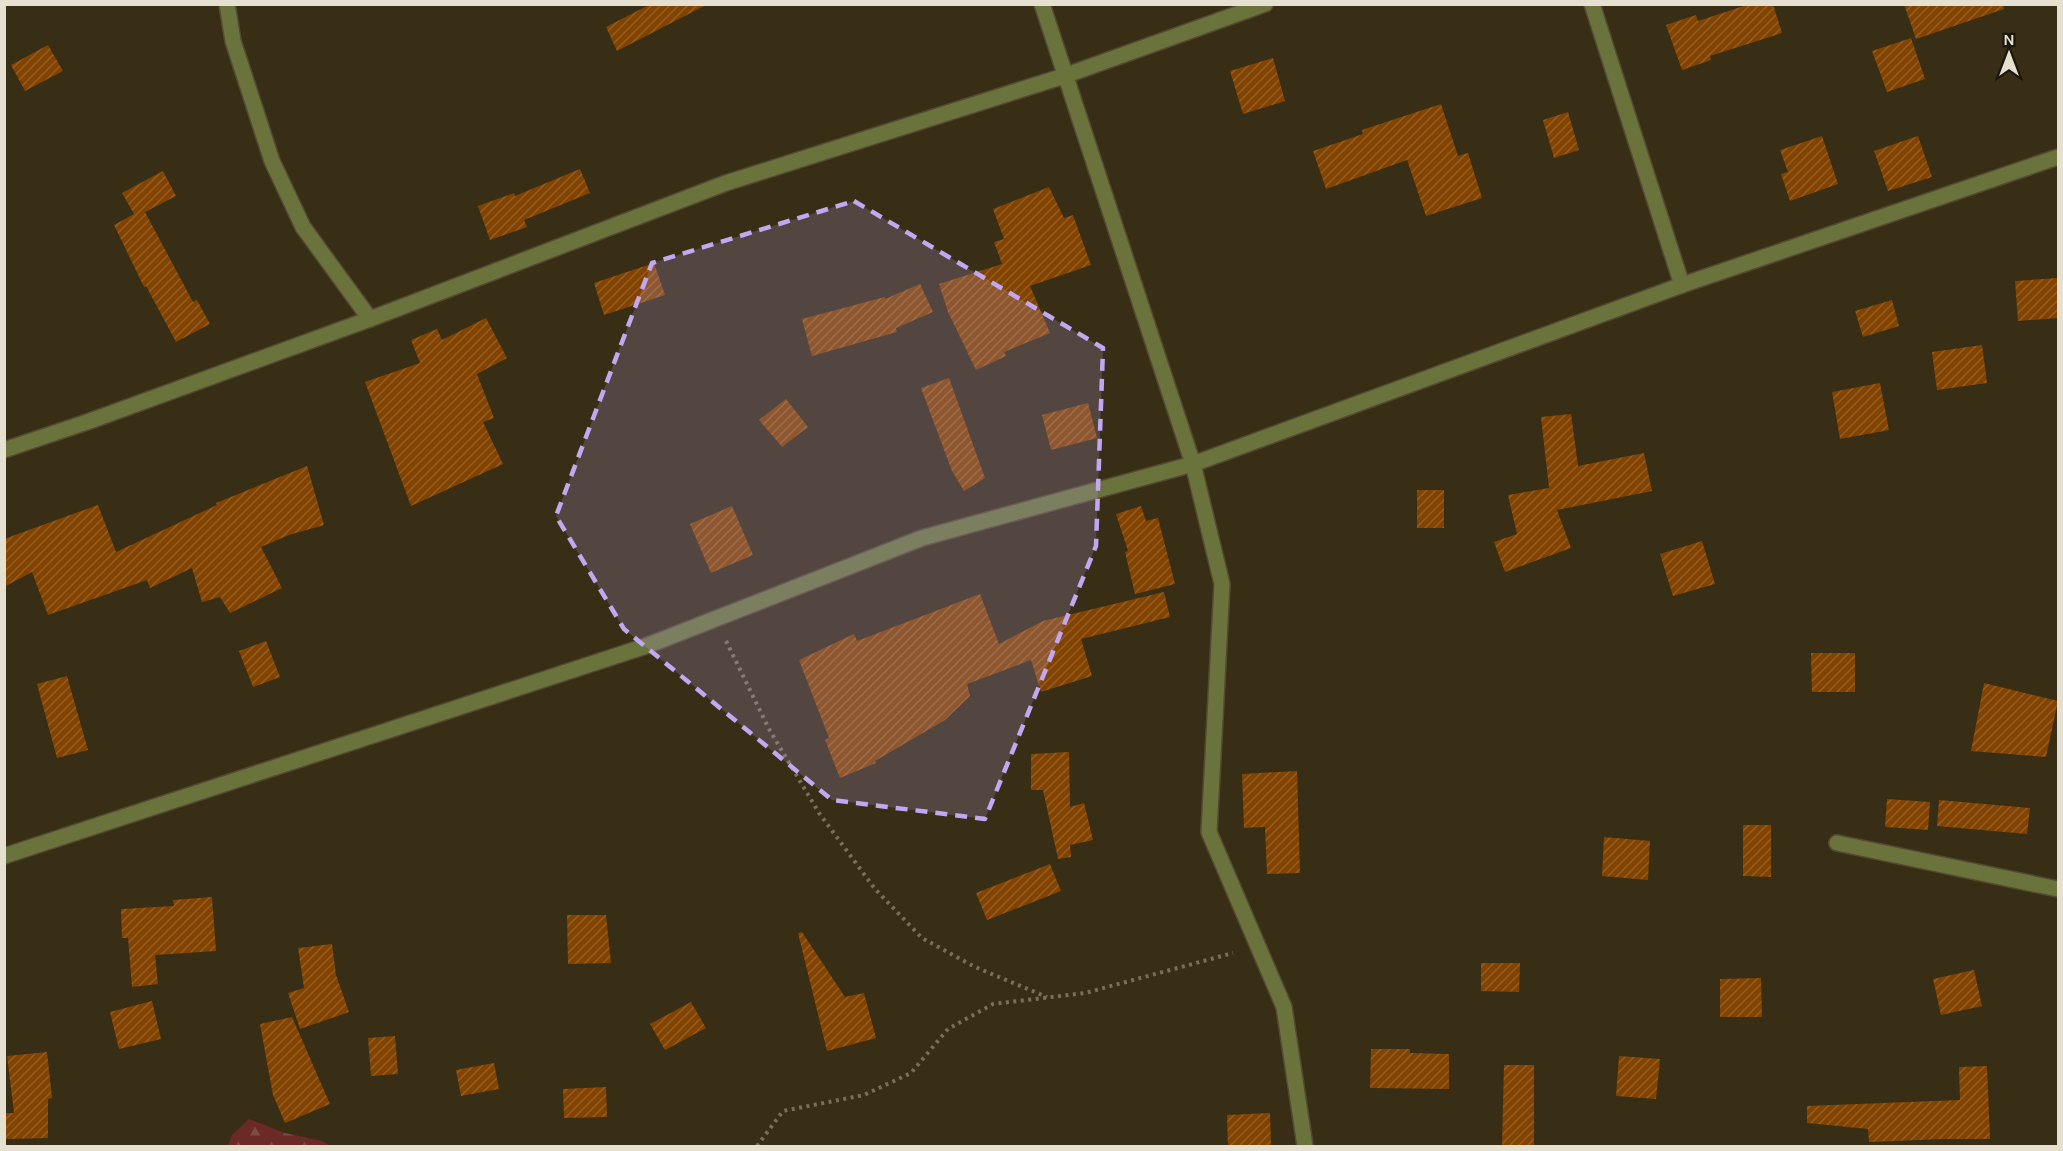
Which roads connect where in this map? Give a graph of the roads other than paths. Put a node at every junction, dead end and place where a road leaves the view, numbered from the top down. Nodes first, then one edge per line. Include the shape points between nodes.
1 (227, 4) edge
2 (1042, 4) edge
3 (1265, 4) edge
4 (1592, 4) edge
5 (1064, 76) junction
6 (2058, 157) edge
7 (1682, 285) junction
8 (370, 319) junction
9 (4, 450) edge
10 (1193, 464) junction
11 (1837, 843) dead end
12 (4, 856) edge
13 (2058, 889) edge
14 (1305, 1146) edge

1 - 8 street via 233,41 272,161 303,227
2 - 5 street
3 - 5 street
4 - 7 street
5 - 8 street via 726,183
5 - 10 street
6 - 7 street
7 - 10 street
8 - 9 street
10 - 12 street via 922,538 646,646
10 - 14 street via 1222,584 1209,831 1284,1007
11 - 13 street

